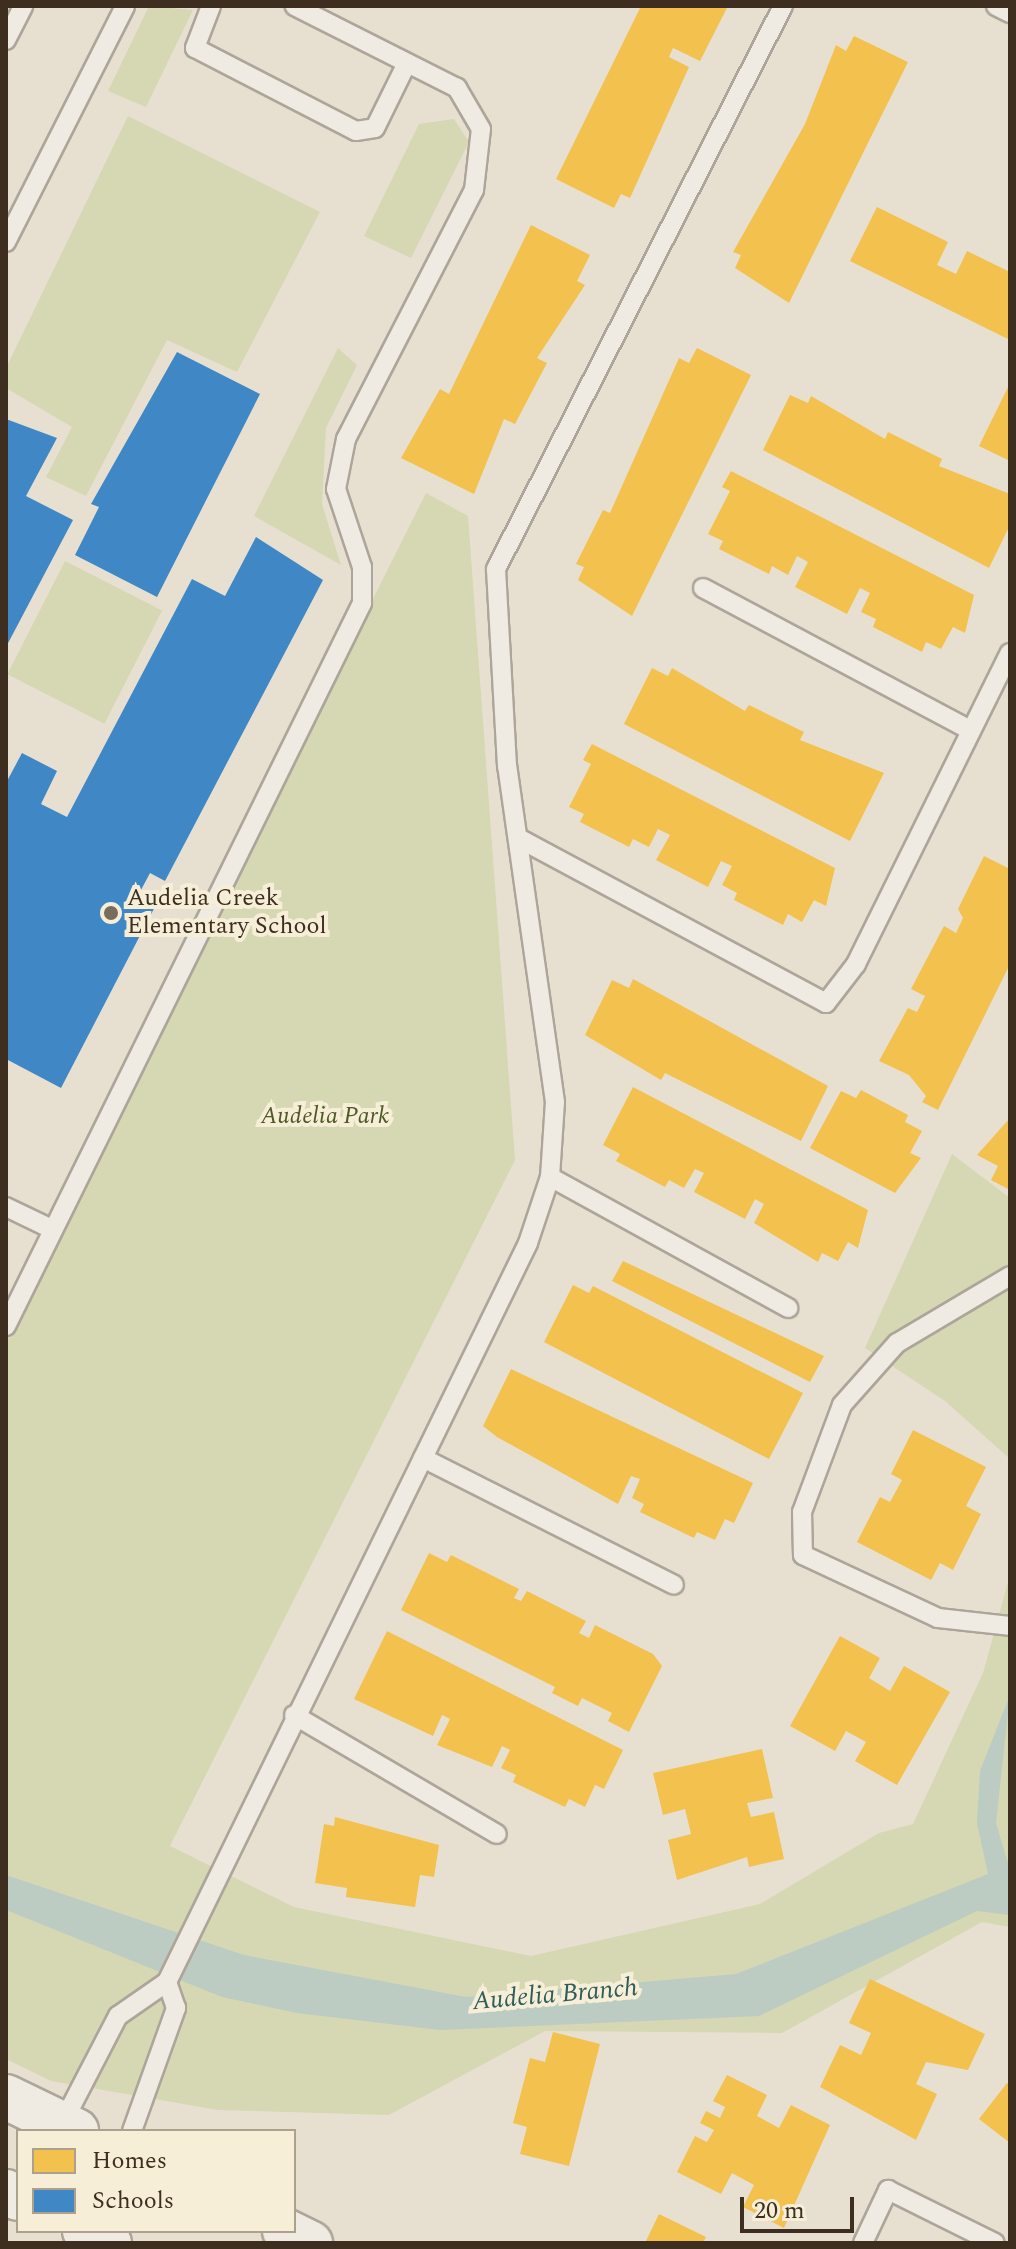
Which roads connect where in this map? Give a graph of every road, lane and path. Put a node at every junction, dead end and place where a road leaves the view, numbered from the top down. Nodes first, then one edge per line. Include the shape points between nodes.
1 (23, 6) edge
2 (125, 6) edge
3 (211, 6) edge
4 (295, 6) edge
5 (783, 6) edge
6 (996, 6) edge
7 (1010, 13) edge
8 (6, 40) edge
9 (407, 63) junction
10 (6, 242) edge
11 (703, 588) dead end
12 (1010, 653) edge
13 (970, 730) junction
14 (522, 840) junction
15 (550, 1177) junction
16 (6, 1207) edge
17 (52, 1229) junction
18 (1010, 1276) edge
19 (788, 1308) dead end
20 (6, 1326) edge
21 (423, 1458) junction
22 (674, 1585) dead end
23 (1003, 1625) edge
24 (294, 1715) junction
25 (497, 1834) dead end
26 (167, 1982) junction
27 (6, 2097) edge
28 (66, 2129) edge
29 (133, 2129) edge
30 (89, 2233) edge
31 (289, 2233) edge
32 (109, 2243) edge
33 (310, 2243) edge
34 (863, 2243) edge
35 (995, 2243) edge

1 - 8 lane
2 - 10 lane
3 - 9 lane via 195,48 356,131 375,128
4 - 9 lane
5 - 14 lane via 496,569 507,766
6 - 7 lane
9 - 17 lane via 457,88 481,129 474,190 346,439 336,489 362,567 362,603
11 - 13 lane
12 - 13 lane
13 - 14 lane via 856,964 826,1003
14 - 15 lane via 555,1102
15 - 19 lane
15 - 21 lane via 528,1243
16 - 17 lane
17 - 20 lane
18 - 23 lane via 897,1343 842,1405 802,1512 803,1555 938,1618
21 - 22 lane
21 - 24 lane
24 - 25 lane
24 - 26 lane
26 - 28 lane via 118,2016
26 - 29 lane via 176,2008
27 - 28 main road
30 - 32 main road
31 - 33 main road
34 - 35 lane via 888,2190

